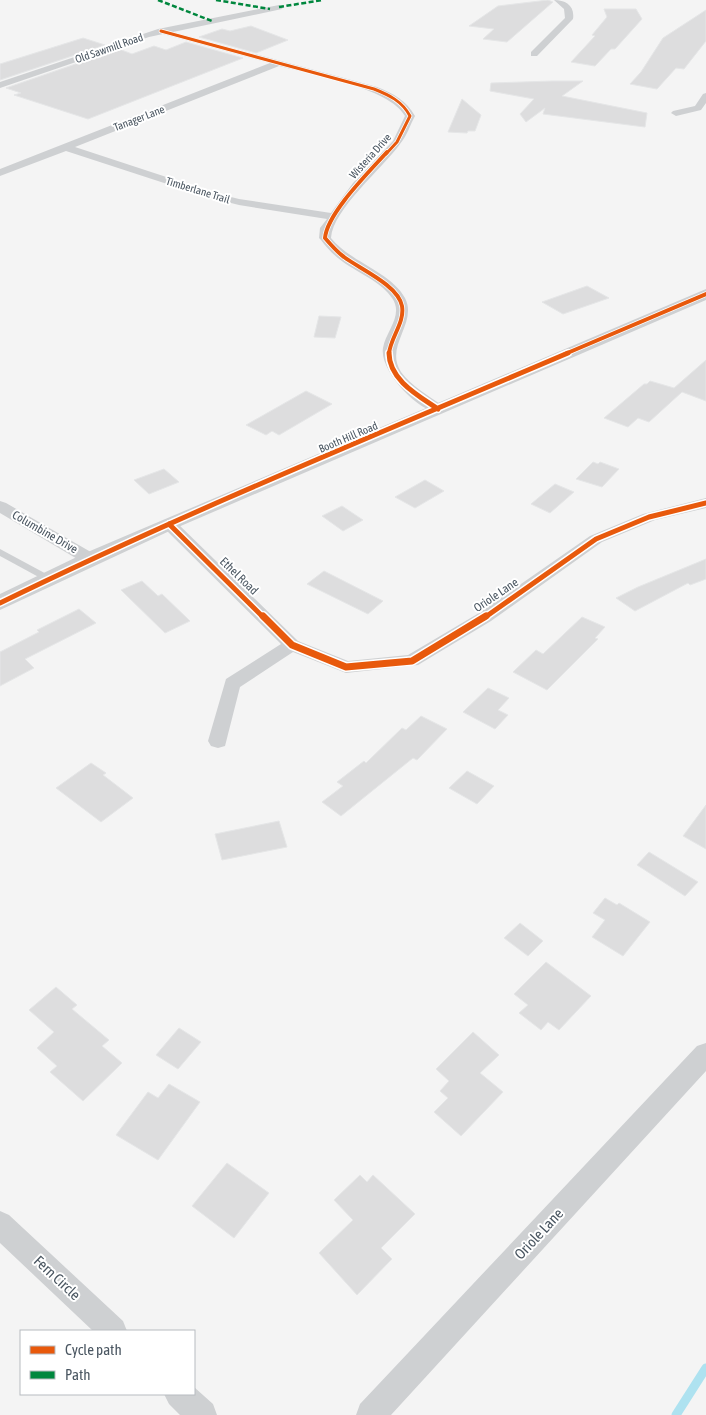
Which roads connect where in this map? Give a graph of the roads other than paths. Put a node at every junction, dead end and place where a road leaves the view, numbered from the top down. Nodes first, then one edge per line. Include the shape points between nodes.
1 (558, 0) edge
2 (279, 7) dead end
3 (161, 32) junction
4 (534, 54) dead end
5 (278, 63) junction
6 (0, 85) edge
7 (706, 96) edge
8 (676, 113) dead end
9 (65, 147) junction
10 (0, 173) edge
11 (334, 216) junction
12 (706, 294) edge
13 (438, 409) junction
14 (706, 503) edge
15 (0, 506) edge
16 (169, 524) junction
17 (0, 552) edge
18 (90, 559) junction
19 (49, 579) junction
20 (0, 603) edge
21 (292, 645) junction
22 (218, 741) dead end
23 (706, 1054) edge
24 (0, 1224) edge
25 (112, 1330) edge
26 (180, 1395) edge
27 (202, 1415) edge
28 (371, 1415) edge

1 - 4 street via 569,9 569,20
2 - 3 street, Old Sawmill Road
3 - 5 street, Wisteria Drive
3 - 6 street, Old Sawmill Road
5 - 9 street, Tanager Lane
5 - 11 street, Wisteria Drive via 381,92 400,101 410,116 397,142 357,185
7 - 8 street via 698,108
9 - 10 street, Tanager Lane
9 - 11 street, Timberlane Trail via 211,195
11 - 13 street, Wisteria Drive via 326,228 325,238 333,250 386,285 399,298 403,310 401,321 391,339 388,357 393,370 411,389
12 - 13 street, Booth Hill Road
13 - 16 street, Booth Hill Road
14 - 21 street, Oriole Lane via 649,517 596,539 485,617 412,661 346,667
15 - 18 street, Columbine Drive
16 - 18 street, Booth Hill Road
16 - 21 street, Ethel Road
17 - 19 lane
18 - 19 street, Booth Hill Road
19 - 20 street, Booth Hill Road
21 - 22 street via 232,684
23 - 28 street, Oriole Lane
24 - 25 street, Fern Circle
26 - 27 street

